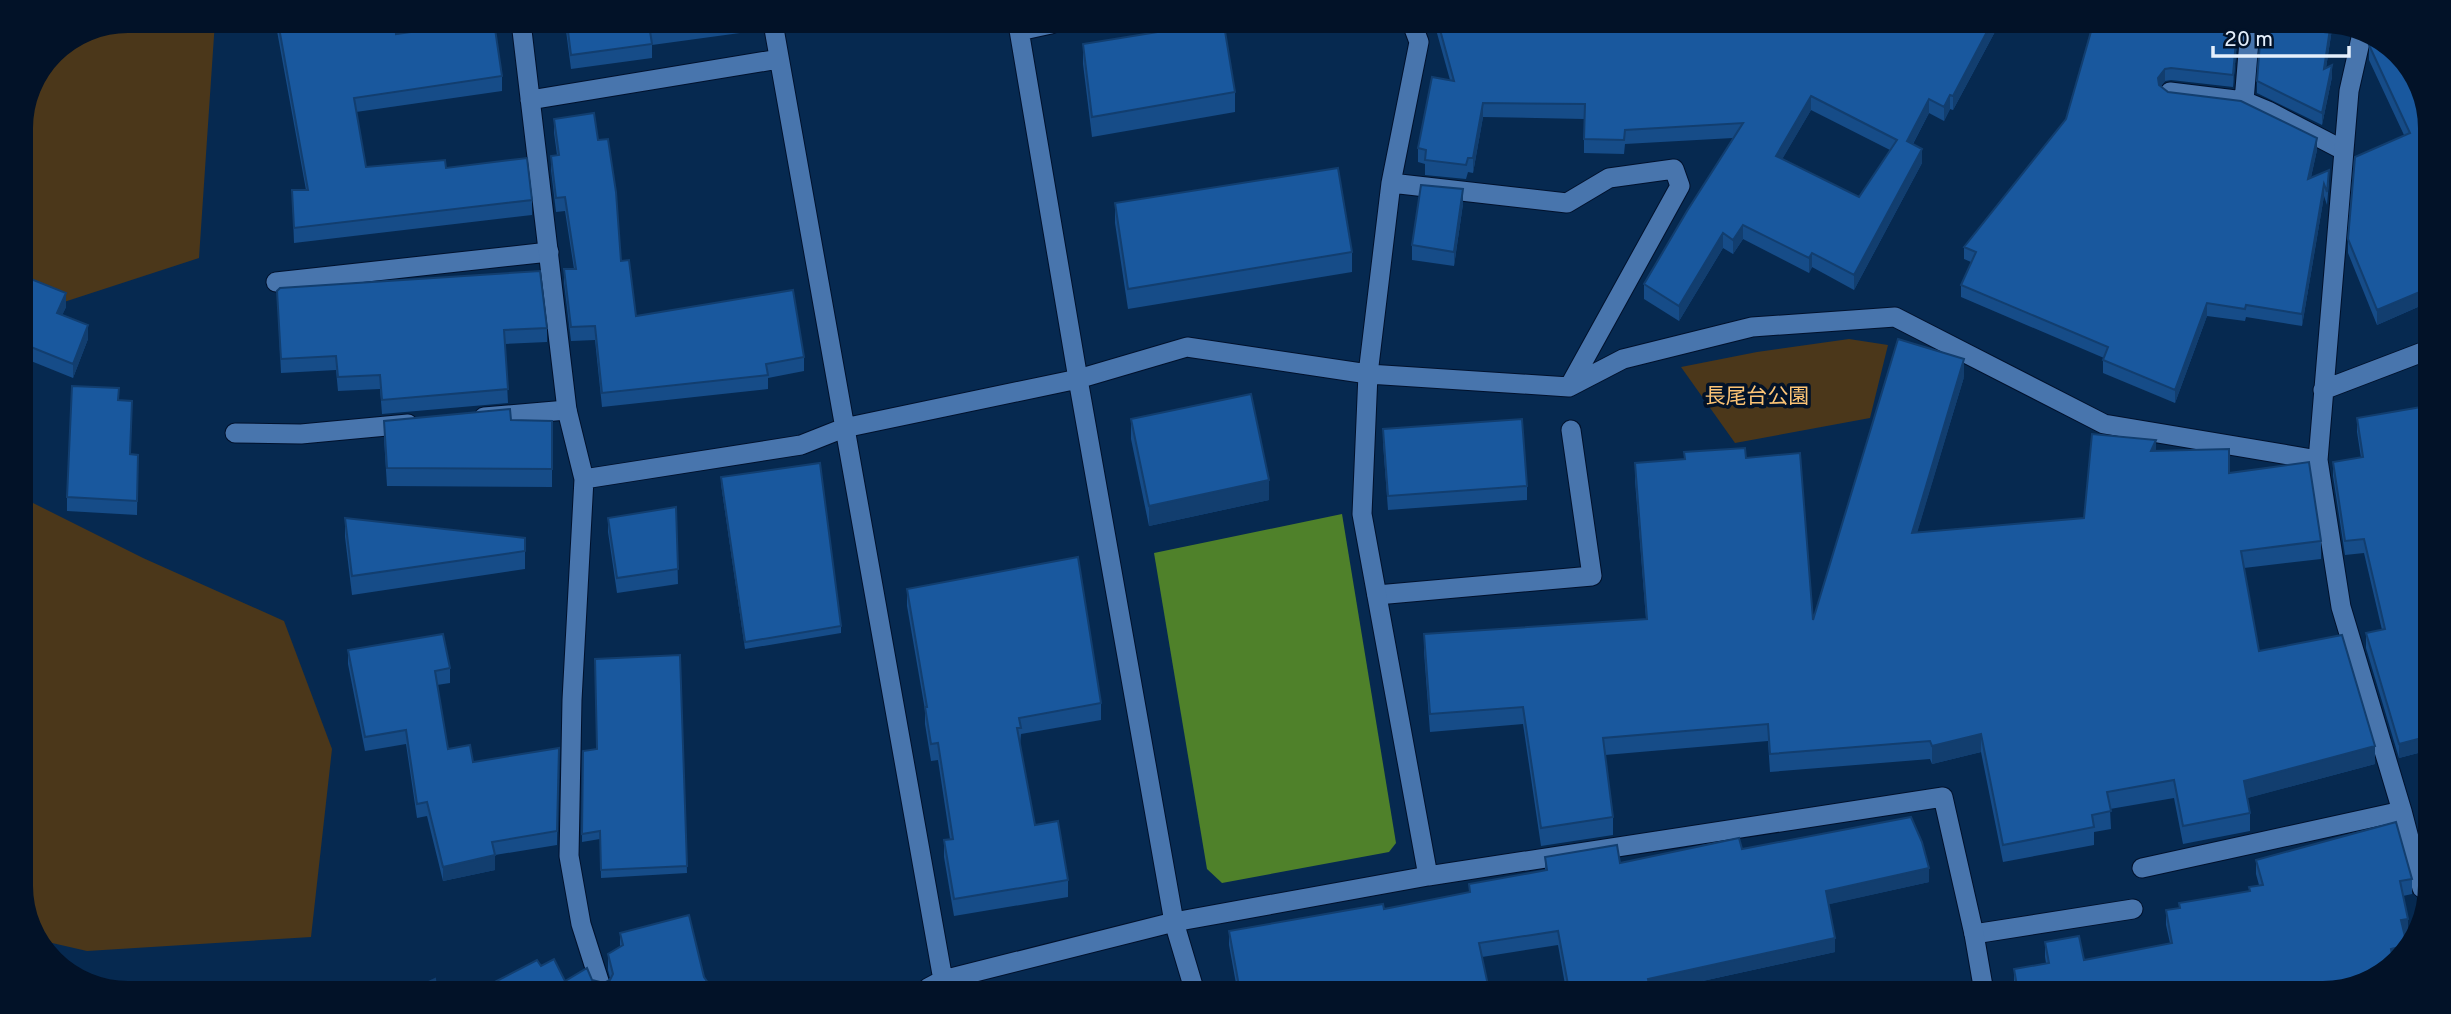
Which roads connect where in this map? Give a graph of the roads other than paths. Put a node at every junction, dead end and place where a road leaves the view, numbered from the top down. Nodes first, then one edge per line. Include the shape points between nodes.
1 (522, 33) edge
2 (775, 33) edge
3 (1020, 33) edge
4 (1416, 33) edge
5 (2250, 33) edge
6 (2360, 41) edge
7 (779, 59) junction
8 (2170, 92) edge
9 (530, 100) junction
10 (2244, 101) junction
11 (2343, 150) junction
12 (1391, 183) junction
13 (549, 252) junction
14 (276, 282) dead end
15 (2418, 354) edge
16 (1368, 374) junction
17 (1078, 379) junction
18 (1569, 387) junction
19 (2323, 390) junction
20 (567, 410) junction
21 (461, 419) edge
22 (421, 423) edge
23 (844, 428) junction
24 (1571, 430) dead end
25 (235, 433) dead end
26 (2318, 460) junction
27 (584, 479) junction
28 (1377, 595) junction
29 (2402, 811) junction
30 (2142, 868) dead end
31 (2418, 873) edge
32 (1428, 876) junction
33 (2133, 909) dead end
34 (1174, 922) junction
35 (1974, 934) junction
36 (599, 981) edge
37 (935, 981) edge
38 (947, 981) edge
39 (1192, 981) edge
40 (1982, 981) edge

1 - 9 street
2 - 7 street
3 - 17 street
4 - 12 street via 1419,42
5 - 10 street
6 - 11 street
7 - 9 street
7 - 23 street
8 - 10 street
9 - 13 street
10 - 11 street
11 - 19 street
12 - 16 street
12 - 18 street via 1567,202 1609,178 1674,169 1679,186
13 - 14 street
13 - 20 street
15 - 19 street
16 - 17 street via 1187,347
16 - 18 street
16 - 28 street via 1362,514
17 - 23 street
17 - 34 street
18 - 26 street via 1623,359 1752,327 1895,317 2104,424
19 - 26 street
20 - 21 street
20 - 27 street
22 - 25 street via 301,434
23 - 27 street via 802,445
23 - 37 street
24 - 28 street via 1592,576
26 - 29 street via 2341,607
27 - 36 street via 569,856 581,924
28 - 32 street
29 - 30 street
29 - 31 street
32 - 34 street
32 - 35 street via 1943,797
33 - 35 street
34 - 38 street
34 - 39 street
35 - 40 street

